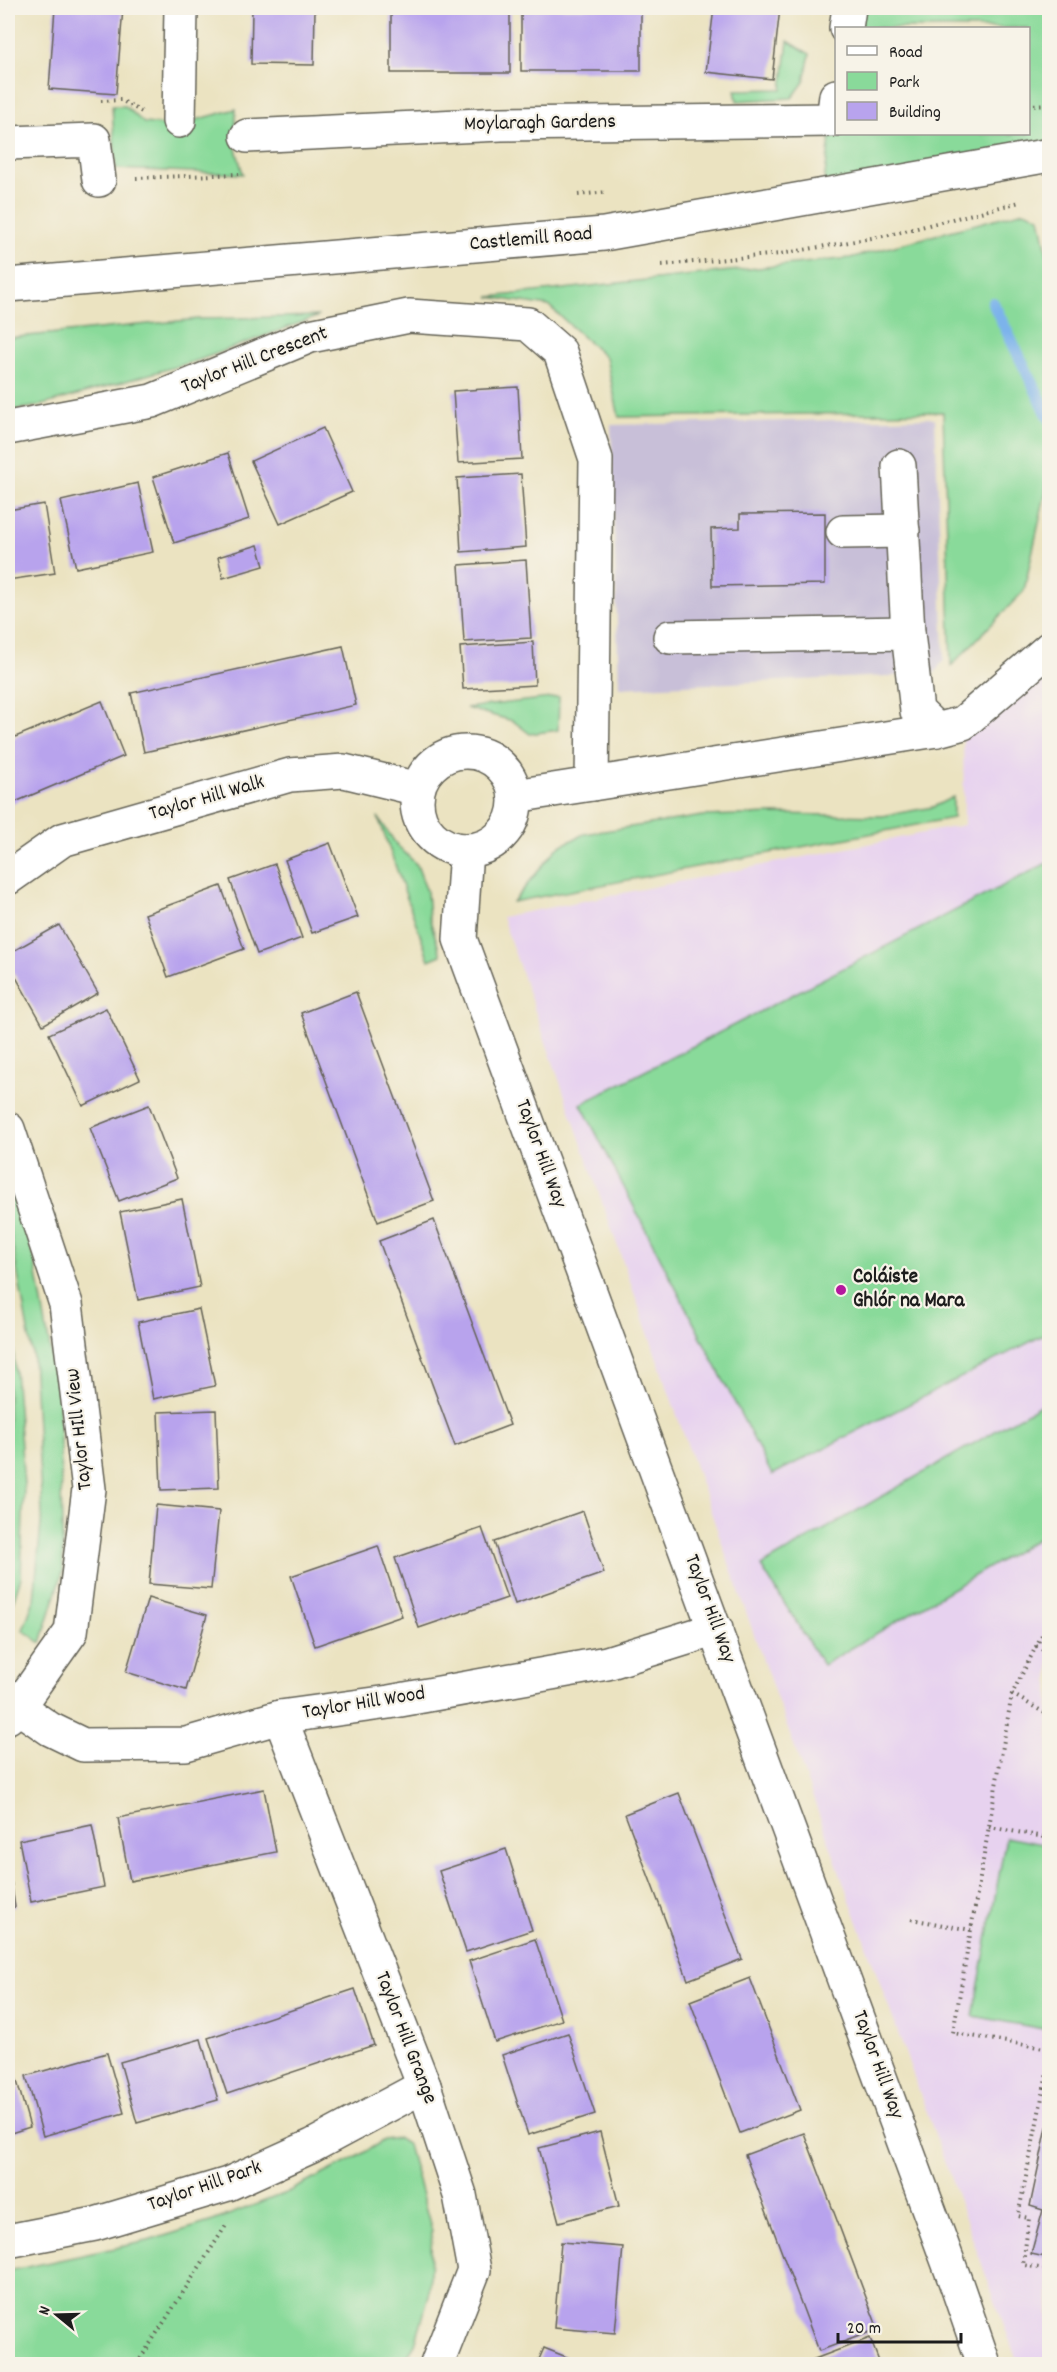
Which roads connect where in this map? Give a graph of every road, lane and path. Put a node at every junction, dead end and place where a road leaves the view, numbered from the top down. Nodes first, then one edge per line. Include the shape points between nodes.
1 (181, 8) edge
2 (849, 8) edge
3 (846, 27) edge
4 (1050, 104) edge
5 (1030, 105) edge
6 (835, 108) edge
7 (180, 121) dead end
8 (247, 136) dead end
9 (8, 143) edge
10 (1050, 155) edge
11 (99, 180) dead end
12 (615, 191) dead end
13 (568, 196) dead end
14 (8, 285) edge
15 (8, 428) edge
16 (899, 466) dead end
17 (903, 531) junction
18 (843, 532) dead end
19 (908, 633) junction
20 (670, 637) dead end
21 (1050, 648) edge
22 (937, 730) junction
23 (592, 784) junction
24 (418, 789) junction
25 (515, 796) junction
26 (466, 850) junction
27 (8, 878) edge
28 (8, 1129) edge
29 (1050, 1618) edge
30 (716, 1629) junction
31 (1036, 1646) junction
32 (1050, 1654) edge
33 (1012, 1694) junction
34 (13, 1712) edge
35 (1050, 1716) edge
36 (280, 1717) junction
37 (989, 1827) junction
38 (1050, 1838) edge
39 (911, 1919) dead end
40 (971, 1930) junction
41 (1050, 2049) edge
42 (1050, 2058) edge
43 (424, 2086) junction
44 (228, 2184) junction
45 (8, 2241) edge
46 (1050, 2270) edge
47 (137, 2364) edge
48 (437, 2364) edge
49 (984, 2364) edge

1 - 7 street
2 - 3 street
4 - 5 path
6 - 8 street, Moylaragh Gardens
9 - 11 street via 94,140
10 - 14 street, Castlemill Road via 604,234
12 - 13 path
15 - 23 street, Taylor Hill Crescent via 152,401 321,333 409,316 528,324 560,352 596,459
16 - 17 street
17 - 18 street
17 - 19 street
19 - 20 street
19 - 22 street via 917,711
21 - 22 street via 963,723
22 - 23 street
23 - 25 street
24 - 25 street via 434,764 447,755 469,752 491,759 503,768
24 - 26 street via 419,819 427,832 445,845
24 - 27 street, Taylor Hill Walk via 344,771 290,775 62,840
25 - 26 street via 514,813 497,840 482,848
26 - 30 street, Taylor Hill Way via 460,939
28 - 34 street, Taylor HIll View via 66,1304 89,1489 71,1632
29 - 31 path
30 - 36 street, Taylor Hill Wood via 607,1663
30 - 49 street, Taylor Hill Way
31 - 32 path
31 - 33 path
33 - 35 path
33 - 37 path
34 - 36 street, Taylor Hill Wood via 83,1746 186,1744
36 - 43 street, Taylor Hill Grange
37 - 38 path
37 - 40 path
39 - 40 path
40 - 41 path via 953,2033
42 - 46 path via 1018,2216 1029,2218 1023,2265
43 - 44 street, Taylor Hill Park via 312,2146
43 - 48 street, Taylor Hill Grange via 460,2195 474,2270
44 - 45 street, Taylor Hill Park via 95,2224
44 - 47 path via 237,2208

